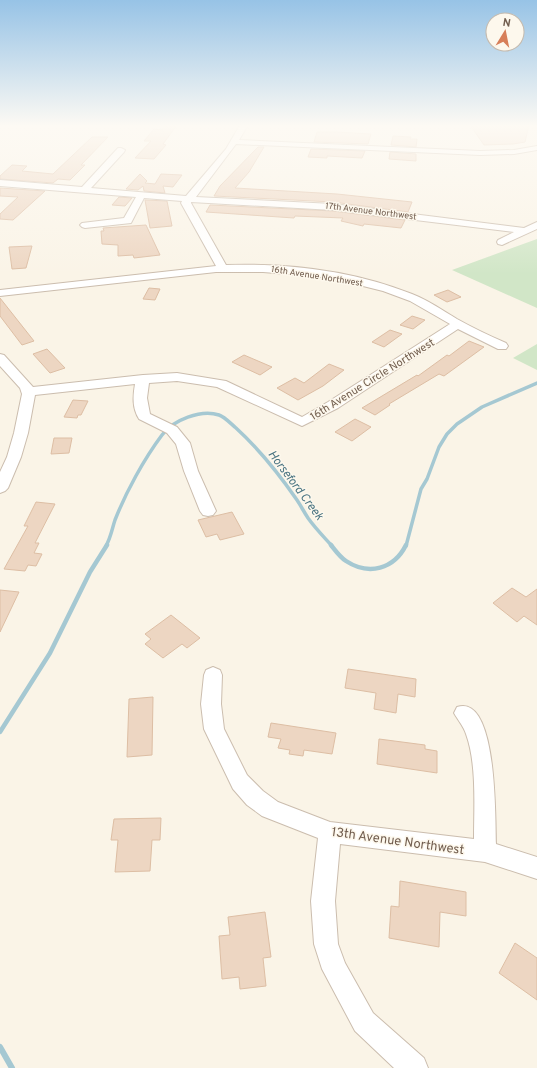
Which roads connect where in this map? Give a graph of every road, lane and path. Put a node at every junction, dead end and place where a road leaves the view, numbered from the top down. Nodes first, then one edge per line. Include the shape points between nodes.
1 (99, 175) edge
2 (209, 175) edge
3 (0, 183) edge
4 (85, 190) junction
5 (142, 195) junction
6 (190, 198) junction
7 (85, 225) dead end
8 (537, 225) edge
9 (526, 230) junction
10 (502, 242) dead end
11 (222, 268) junction
12 (0, 293) edge
13 (458, 324) junction
14 (502, 346) dead end
15 (0, 358) edge
16 (143, 379) junction
17 (28, 392) junction
18 (0, 488) edge
19 (208, 511) dead end
20 (213, 675) dead end
21 (464, 713) dead end
22 (330, 832) junction
23 (485, 851) junction
24 (537, 868) edge
25 (414, 1068) edge

1 - 4 street
2 - 6 street
3 - 4 street, 17th Avenue Northwest
4 - 5 street, 17th Avenue Northwest
5 - 6 street, 17th Avenue Northwest
5 - 7 street via 128,221
6 - 9 street, 17th Avenue Northwest via 333,206
6 - 11 street via 186,200 187,208
8 - 9 street
9 - 10 street
11 - 12 street, 16th Avenue Northwest
11 - 13 street, 16th Avenue Northwest via 275,269 386,288 409,297
13 - 14 street, 16th Avenue Northwest
13 - 16 street, 16th Avenue Circle Northwest via 333,405 302,422 215,382 177,378
15 - 17 street
16 - 17 street, 16th Avenue Circle Northwest
16 - 19 street via 139,394 144,416 172,430 183,443 191,471
17 - 18 street via 22,433
20 - 22 street, 13th Avenue Northwest via 211,704 214,729 240,782 270,809
21 - 23 street via 478,740 482,770
22 - 23 street, 13th Avenue Northwest
22 - 25 street via 323,902 326,944 334,969 364,1022
23 - 24 street, 13th Avenue Northwest

